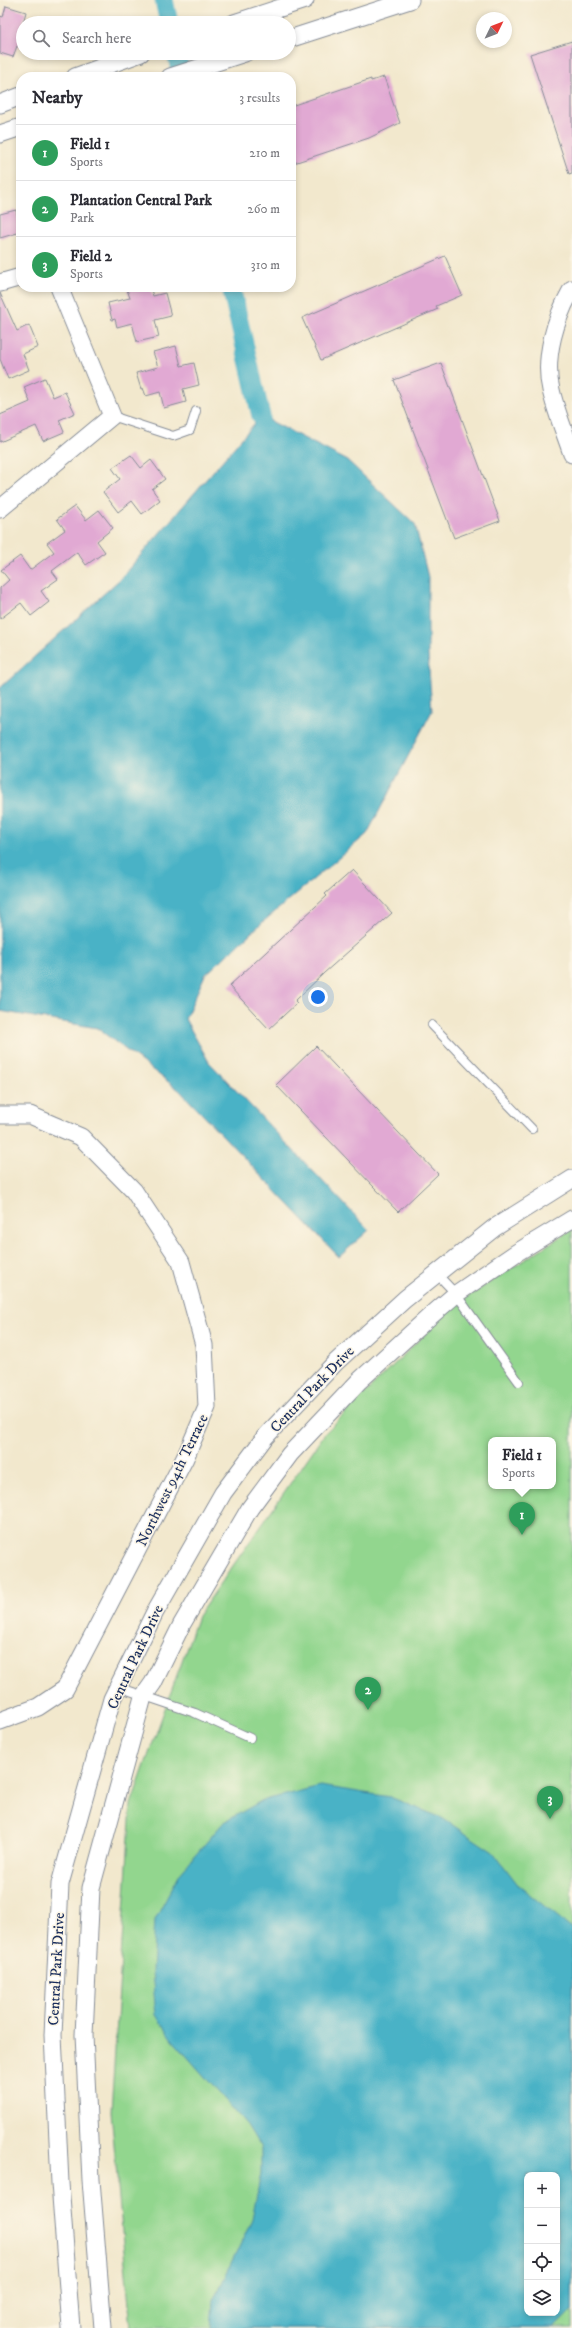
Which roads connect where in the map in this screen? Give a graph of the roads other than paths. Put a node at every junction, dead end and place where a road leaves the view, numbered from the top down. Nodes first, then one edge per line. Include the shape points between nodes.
1 (305, 0) edge
2 (410, 0) edge
3 (256, 16) edge
4 (296, 37) edge
5 (122, 60) edge
6 (222, 60) edge
7 (89, 72) edge
8 (185, 72) edge
9 (16, 98) edge
10 (0, 104) edge
11 (16, 129) edge
12 (0, 134) edge
13 (16, 278) edge
14 (0, 283) edge
15 (572, 289) edge
16 (61, 292) edge
17 (196, 411) dead end
18 (112, 416) junction
19 (572, 454) edge
20 (0, 509) edge
21 (432, 1025) dead end
22 (0, 1115) edge
23 (532, 1129) dead end
24 (572, 1179) edge
25 (572, 1219) edge
26 (436, 1273) junction
27 (456, 1294) junction
28 (519, 1382) dead end
29 (118, 1687) junction
30 (143, 1697) junction
31 (0, 1721) edge
32 (250, 1738) dead end
33 (72, 2328) edge
34 (103, 2328) edge

1 - 3 street
2 - 4 street
5 - 7 street
6 - 8 street
9 - 10 street
11 - 12 street
13 - 14 street
15 - 19 street via 553,332 550,388
16 - 18 street
17 - 18 lane via 190,430 173,436
18 - 20 street
21 - 23 lane
22 - 31 street, Northwest 94th Terrace via 30,1115 81,1136 134,1191 181,1262 204,1345 207,1407 185,1458 65,1689 38,1707
24 - 26 street, Central Park Drive via 494,1228
25 - 27 street, Central Park Drive
26 - 27 lane
26 - 29 street, Central Park Drive via 336,1362 265,1437 223,1493 155,1612
27 - 28 lane
27 - 30 street, Central Park Drive via 359,1380 290,1454 250,1508 182,1624 153,1683
29 - 30 lane
29 - 33 street, Central Park Drive via 112,1699 60,1884 53,2035 60,2183
30 - 32 lane via 195,1713
30 - 34 street, Central Park Drive via 91,1888 84,2034 91,2180

